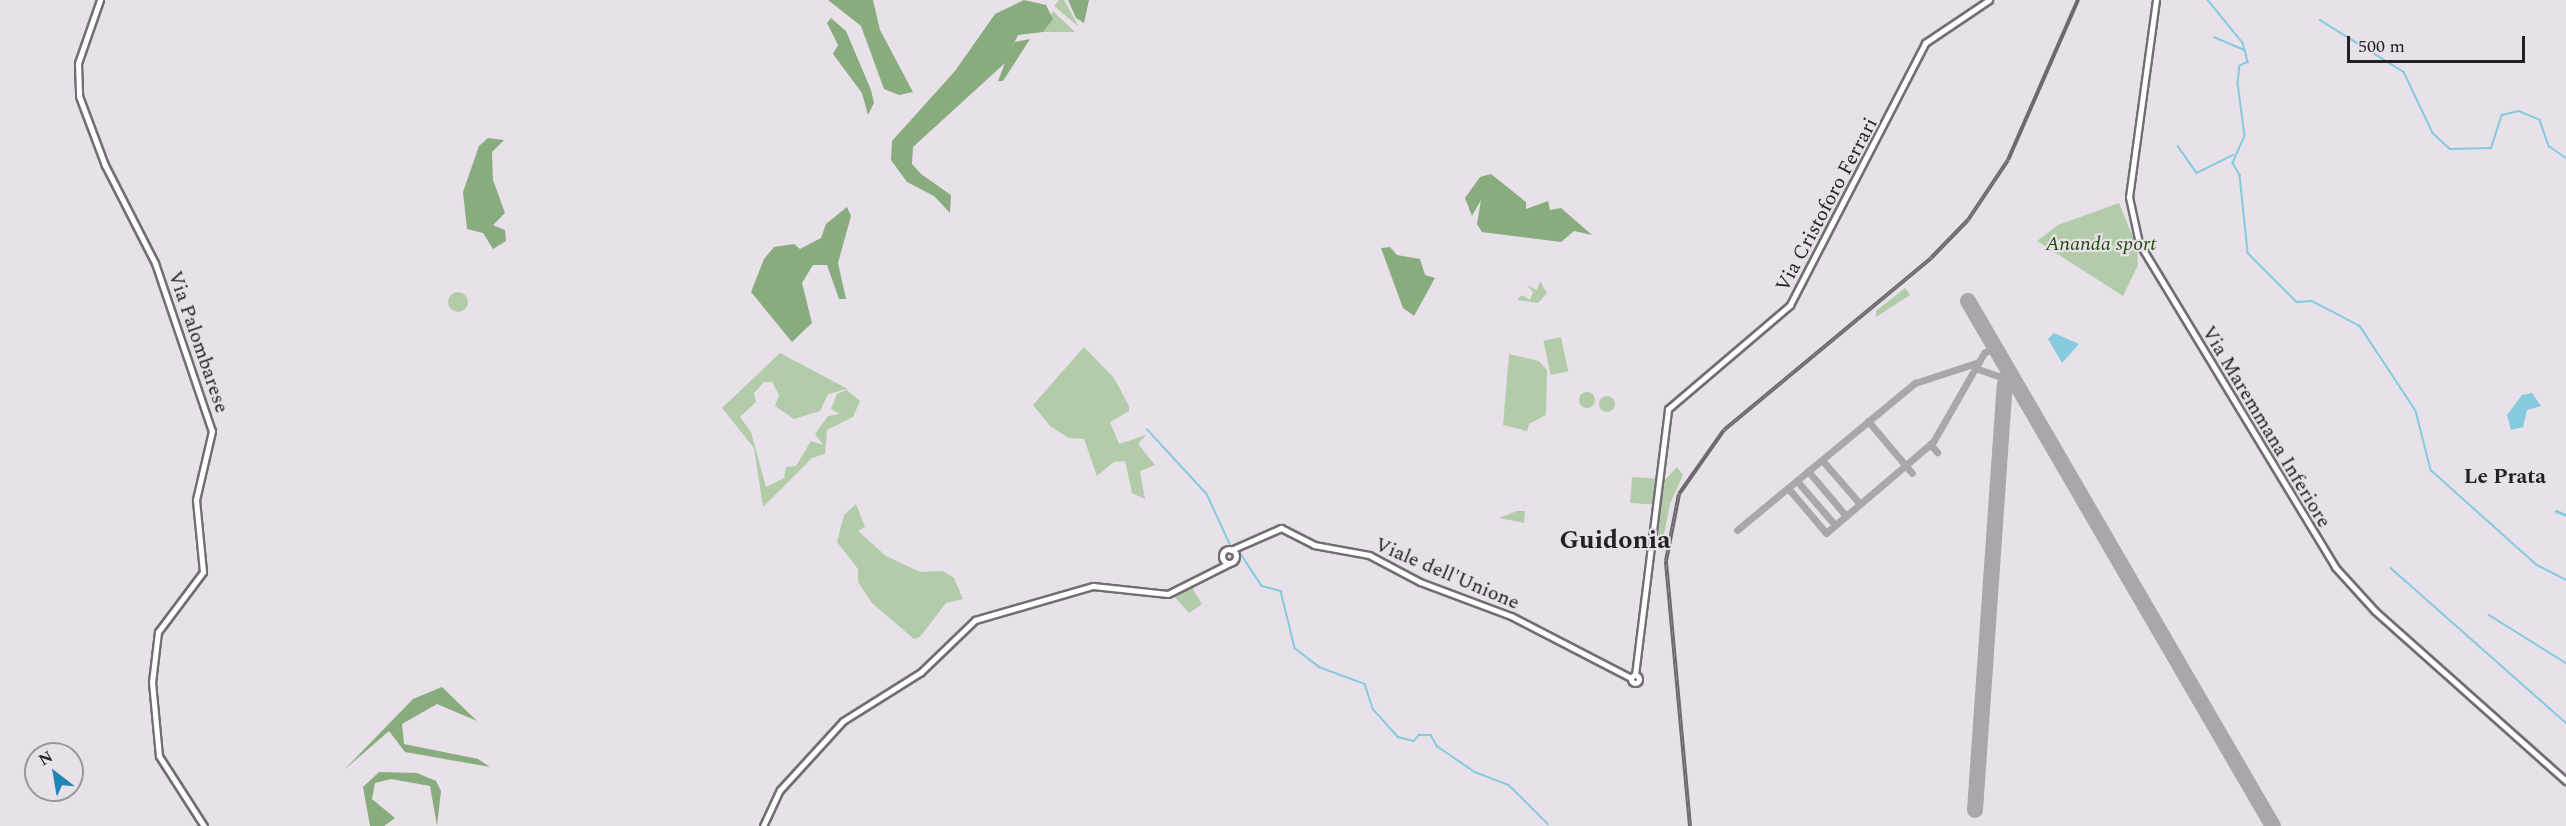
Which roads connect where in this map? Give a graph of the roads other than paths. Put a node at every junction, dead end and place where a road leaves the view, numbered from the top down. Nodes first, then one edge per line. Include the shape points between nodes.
1 (100, 0) edge
2 (1989, 0) edge
3 (2156, 0) edge
4 (1241, 547) junction
5 (1231, 550) junction
6 (1236, 556) junction
7 (1223, 560) junction
8 (1230, 563) junction
9 (1221, 571) junction
10 (1633, 676) joint
11 (2566, 781) edge
12 (204, 826) edge
13 (763, 826) edge

1 - 12 main road, Via Palombarese via 78,65 79,98 155,264 213,433 196,502 203,572 159,631 152,682 159,756
2 - 10 main road, Via Cristoforo Ferrari via 1925,43 1790,305 1668,409
3 - 11 main road, Via Maremmana Inferiore via 2128,197 2139,243 2335,567 2375,611
4 - 5 main road
4 - 6 main road
4 - 10 main road, Viale dell'Unione via 1279,529 1317,546 1376,557 1420,582 1509,615
5 - 6 main road
5 - 7 main road
6 - 8 main road
7 - 8 main road
7 - 9 main road
8 - 9 main road
9 - 13 main road via 1168,594 1093,586 975,620 918,674 844,720 780,789

